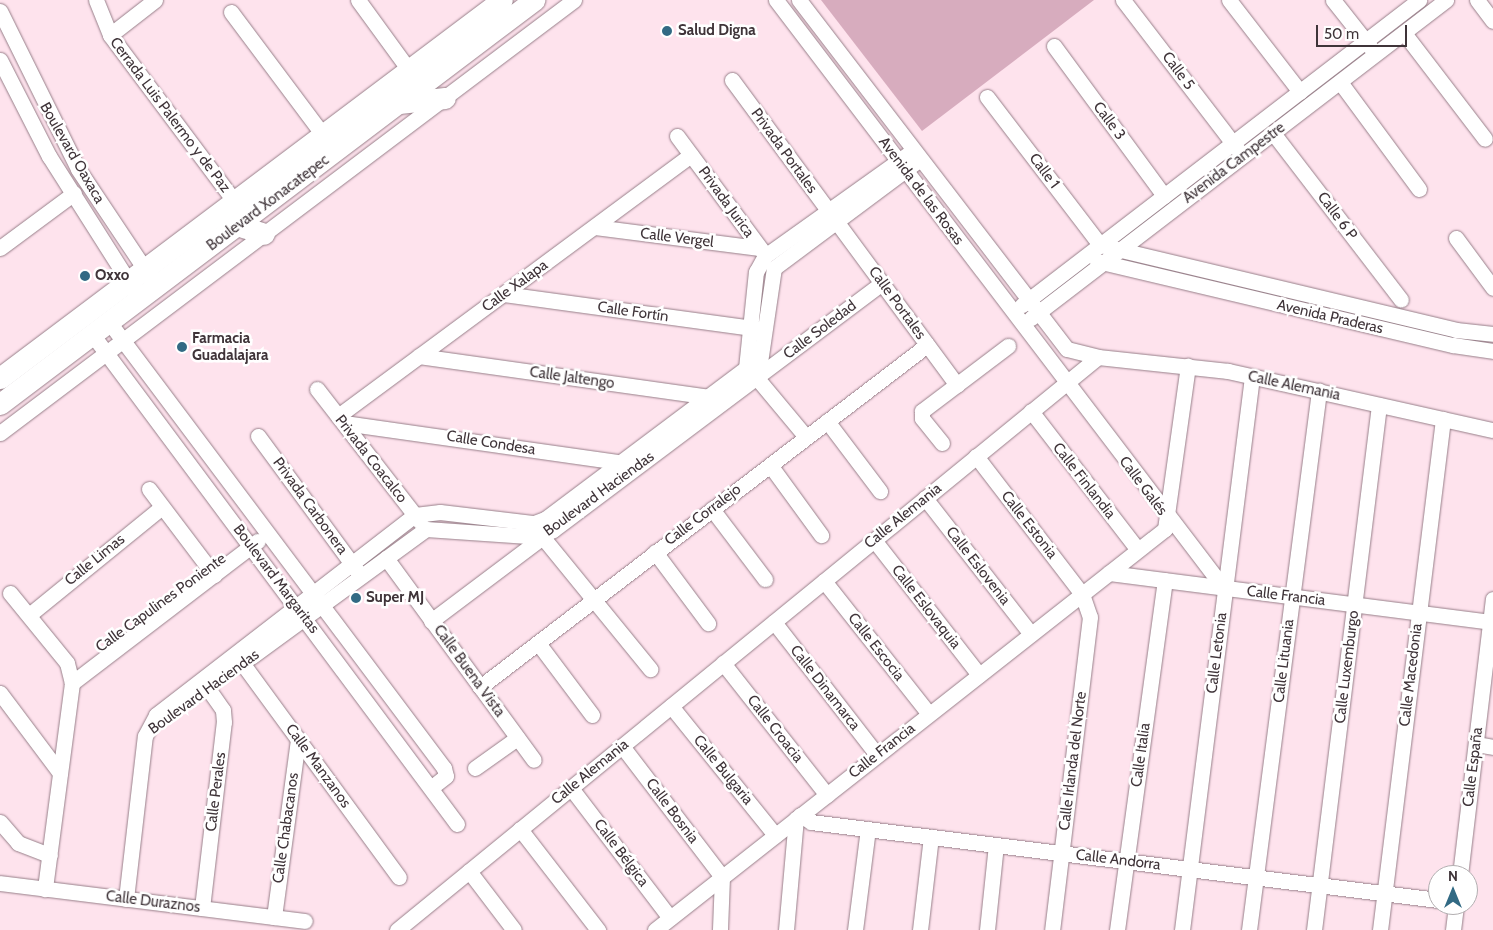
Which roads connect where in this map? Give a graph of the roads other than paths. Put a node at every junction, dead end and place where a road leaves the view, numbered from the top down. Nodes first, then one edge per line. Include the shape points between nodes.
1 (96, 0) edge
2 (155, 0) edge
3 (358, 0) edge
4 (534, 0) edge
5 (574, 0) edge
6 (776, 0) edge
7 (800, 0) edge
8 (1123, 0) edge
9 (1229, 0) edge
10 (1333, 0) edge
11 (1419, 0) edge
12 (1446, 0) edge
13 (1476, 0) edge
14 (497, 1) edge
15 (0, 11) edge
16 (231, 12) dead end
17 (1493, 21) edge
18 (1404, 33) junction
19 (110, 35) junction
20 (1366, 41) junction
21 (1054, 46) dead end
22 (1376, 54) junction
23 (0, 60) edge
24 (410, 70) junction
25 (732, 80) dead end
26 (1340, 82) junction
27 (1300, 92) junction
28 (987, 97) dead end
29 (445, 98) junction
30 (399, 103) junction
31 (1273, 133) junction
32 (323, 135) junction
33 (677, 136) dead end
34 (1485, 139) dead end
35 (1233, 143) junction
36 (691, 154) junction
37 (916, 155) junction
38 (1243, 156) junction
39 (901, 166) junction
40 (1419, 189) dead end
41 (74, 193) junction
42 (1164, 196) junction
43 (234, 201) junction
44 (832, 216) junction
45 (240, 226) junction
46 (595, 227) junction
47 (264, 234) junction
48 (1456, 238) dead end
49 (1100, 245) junction
50 (0, 248) edge
51 (1122, 249) junction
52 (766, 257) junction
53 (1083, 258) junction
54 (1104, 262) junction
55 (1172, 262) junction
56 (136, 275) junction
57 (1167, 279) junction
58 (882, 283) junction
59 (1493, 288) edge
60 (148, 293) junction
61 (504, 294) junction
62 (1029, 300) junction
63 (1401, 300) dead end
64 (1012, 312) junction
65 (1039, 312) junction
66 (1022, 325) junction
67 (101, 328) junction
68 (756, 328) junction
69 (1493, 334) edge
70 (124, 340) junction
71 (927, 345) junction
72 (1008, 346) dead end
73 (1493, 351) edge
74 (106, 353) junction
75 (419, 356) junction
76 (1098, 357) junction
77 (1188, 366) junction
78 (752, 372) junction
79 (1252, 377) junction
80 (0, 378) edge
81 (1064, 384) junction
82 (957, 385) junction
83 (317, 389) dead end
84 (1319, 392) junction
85 (706, 397) junction
86 (726, 400) junction
87 (0, 404) edge
88 (1379, 405) junction
89 (1031, 411) junction
90 (341, 419) junction
91 (1443, 419) junction
92 (827, 421) junction
93 (1493, 430) edge
94 (0, 433) edge
95 (258, 436) dead end
96 (806, 437) junction
97 (942, 443) dead end
98 (976, 456) junction
99 (618, 462) junction
100 (770, 464) junction
101 (638, 466) junction
102 (149, 489) dead end
103 (880, 491) dead end
104 (925, 498) junction
105 (162, 507) junction
106 (712, 509) junction
107 (415, 515) junction
108 (1167, 517) junction
109 (426, 529) junction
110 (265, 530) junction
111 (538, 533) junction
112 (821, 535) dead end
113 (874, 540) junction
114 (249, 543) junction
115 (1138, 550) junction
116 (655, 552) junction
117 (386, 558) junction
118 (357, 569) junction
119 (212, 571) junction
120 (1109, 573) junction
121 (765, 579) dead end
122 (1166, 580) junction
123 (824, 581) junction
124 (1224, 588) junction
125 (10, 593) dead end
126 (1082, 594) junction
127 (1292, 596) junction
128 (1493, 599) edge
129 (317, 600) junction
130 (594, 600) junction
131 (1354, 604) junction
132 (301, 612) junction
133 (1419, 613) junction
134 (29, 615) junction
135 (432, 620) junction
136 (774, 622) junction
137 (1492, 622) edge
138 (708, 623) dead end
139 (1030, 634) junction
140 (538, 643) junction
141 (240, 660) junction
142 (723, 663) junction
143 (650, 669) dead end
144 (979, 675) junction
145 (71, 676) junction
146 (206, 685) junction
147 (480, 687) junction
148 (0, 693) edge
149 (671, 706) junction
150 (929, 714) junction
151 (592, 715) dead end
152 (517, 738) junction
153 (298, 739) junction
154 (1476, 744) junction
155 (622, 746) junction
156 (1493, 747) edge
157 (877, 755) junction
158 (534, 760) dead end
159 (475, 768) dead end
160 (60, 774) junction
161 (432, 787) junction
162 (571, 788) junction
163 (827, 795) junction
164 (798, 817) junction
165 (0, 822) edge
166 (457, 824) dead end
167 (520, 829) junction
168 (868, 829) junction
169 (775, 835) junction
170 (931, 837) junction
171 (996, 845) junction
172 (1062, 853) junction
173 (50, 855) junction
174 (1127, 861) junction
175 (1461, 865) edge
176 (1190, 869) junction
177 (469, 872) junction
178 (399, 876) dead end
179 (722, 877) junction
180 (1256, 877) junction
181 (0, 883) edge
182 (1320, 885) junction
183 (45, 889) junction
184 (1384, 893) junction
185 (126, 899) junction
186 (1428, 899) edge
187 (202, 908) junction
188 (1455, 915) edge
189 (274, 917) junction
190 (670, 918) junction
191 (305, 921) dead end
192 (397, 930) edge
193 (514, 930) edge
194 (598, 930) edge
195 (654, 930) edge
196 (720, 930) edge
197 (786, 930) edge
198 (855, 930) edge
199 (920, 930) edge
200 (987, 930) edge
201 (1052, 930) edge
202 (1117, 930) edge
203 (1182, 930) edge
204 (1249, 930) edge
205 (1314, 930) edge
206 (1380, 930) edge
207 (1453, 930) edge

1 - 19 street, Cerrada Luis Palermo y de Paz
2 - 19 street
3 - 24 street
4 - 30 main road, Boulevard Xonacatepec
5 - 29 street
6 - 39 street, Avenida de las Rosas
7 - 37 street, Avenida de las Rosas
8 - 35 street, Calle 5
9 - 27 street
10 - 20 street
11 - 20 street, Avenida Campestre
12 - 18 street, Avenida Campestre
13 - 17 street
14 - 24 main road, Boulevard Xonacatepec
15 - 56 street, Boulevard Oaxaca
16 - 32 street
18 - 22 street, Avenida Campestre
18 - 34 street
19 - 43 street, Cerrada Luis Palermo y de Paz
20 - 22 street
20 - 27 street, Avenida Campestre
21 - 42 street, Calle 3
22 - 26 street, Avenida Campestre
23 - 41 street, Boulevard Oaxaca
24 - 32 main road, Boulevard Xonacatepec
25 - 44 street, Privada Portales
26 - 31 street, Avenida Campestre
26 - 40 street
27 - 35 street, Avenida Campestre
28 - 49 street, Calle 1
29 - 30 main road
29 - 47 street
30 - 45 main road, Boulevard Xonacatepec
31 - 38 street, Avenida Campestre
31 - 63 street, Calle 6 P
32 - 43 main road, Boulevard Xonacatepec
33 - 36 street, Privada Jurica
35 - 38 street, Calle 5
35 - 42 street, Avenida Campestre
36 - 46 street, Calle Xalapa
36 - 52 street, Privada Jurica
37 - 39 street
37 - 62 street, Avenida de las Rosas
38 - 51 street, Avenida Campestre
39 - 44 street
39 - 64 street, Avenida de las Rosas
41 - 50 street
41 - 56 street, Boulevard Oaxaca
42 - 49 street, Avenida Campestre
43 - 56 main road, Boulevard Xonacatepec
44 - 52 street
44 - 58 street, Calle Portales
45 - 47 main road
45 - 60 main road, Boulevard Xonacatepec
46 - 52 street, Calle Vergel
46 - 61 street, Calle Xalapa
47 - 70 street
48 - 59 street
49 - 51 street, Avenida Praderas
49 - 53 street, Avenida Campestre
51 - 54 street, Avenida Campestre
51 - 55 street, Avenida Praderas
52 - 68 street
53 - 54 street, Avenida Praderas
53 - 62 street, Avenida Campestre
54 - 57 street, Avenida Praderas
54 - 65 street, Avenida Campestre
55 - 57 street
55 - 69 street, Avenida Praderas via 1456,330
56 - 60 street, Boulevard Oaxaca
56 - 60 street, Boulevard Oaxaca
56 - 80 main road, Boulevard Xonacatepec
57 - 73 street, Avenida Praderas via 1452,345
58 - 71 street, Calle Portales
58 - 78 street, Calle Soledad
60 - 67 main road, Boulevard Xonacatepec
61 - 68 street, Calle Fortín
61 - 75 street, Calle Xalapa
62 - 64 street, Avenida Campestre
62 - 65 street, Avenida de las Rosas
64 - 66 street, Avenida de las Rosas
65 - 66 street, Avenida Campestre
65 - 76 street, Avenida de las Rosas via 1067,349
66 - 81 street, Avenida de las Rosas
67 - 70 street, Boulevard Margaritas
67 - 74 street, Boulevard Margaritas
67 - 87 main road, Boulevard Xonacatepec
68 - 78 street
70 - 74 street
70 - 110 street, Boulevard Margaritas
71 - 82 street, Calle Portales
71 - 92 street, Calle Corralejo
72 - 82 street
74 - 94 street
74 - 114 street, Boulevard Margaritas
75 - 85 street, Calle Jaltengo
75 - 90 street, Calle Xalapa
76 - 77 street, Calle Alemania
76 - 81 street, Calle Alemania
77 - 79 street, Calle Alemania
77 - 108 street
78 - 85 street, Boulevard Haciendas
78 - 86 street, Boulevard Haciendas
78 - 96 street
79 - 84 street, Calle Alemania
79 - 124 street, Calle Letonia
81 - 89 street, Calle Alemania
81 - 108 street, Calle Galés
82 - 97 street via 922,411 922,418
83 - 90 street, Privada Coacalco
84 - 88 street, Calle Alemania
84 - 127 street, Calle Lituania
85 - 86 street, Calle Jaltengo
85 - 99 street, Boulevard Haciendas
86 - 101 street, Boulevard Haciendas
88 - 91 street, Calle Alemania
88 - 131 street, Calle Luxemburgo
89 - 98 street, Calle Alemania
89 - 115 street, Calle Finlandia
90 - 99 street, Calle Condesa
90 - 107 street, Privada Coacalco
91 - 93 street, Calle Alemania
91 - 133 street, Calle Macedonia
92 - 96 street, Calle Corralejo
92 - 103 street
95 - 118 street, Privada Carbonera
96 - 100 street, Calle Corralejo
98 - 104 street, Calle Alemania
98 - 126 street, Calle Estonia
99 - 101 street, Calle Condesa
99 - 111 street, Boulevard Haciendas
100 - 106 street, Calle Corralejo
100 - 112 street
101 - 111 street, Boulevard Haciendas
102 - 105 street
104 - 113 street, Calle Alemania
104 - 139 street, Calle Eslovenia
105 - 119 street
105 - 134 street, Calle Limas
106 - 116 street, Calle Corralejo
106 - 121 street
107 - 109 street, Privada Coacalco
107 - 111 street, Boulevard Haciendas via 440,512
107 - 118 street, Boulevard Haciendas
108 - 115 street, Calle Francia via 1165,528
108 - 124 street, Calle Galés
109 - 111 street, Boulevard Haciendas
109 - 117 street, Boulevard Haciendas
110 - 114 street, Calle Capulines Poniente
110 - 129 street, Boulevard Margaritas
111 - 130 street
111 - 135 street
113 - 123 street, Calle Alemania
113 - 144 street, Calle Eslovaquia
114 - 119 street, Calle Capulines Poniente
114 - 132 street, Boulevard Margaritas
115 - 120 street, Calle Francia
116 - 130 street, Calle Corralejo
116 - 138 street
117 - 118 street, Boulevard Haciendas
117 - 135 street, Calle Buena Vista
118 - 129 street, Boulevard Haciendas
119 - 145 street, Calle Capulines Poniente
120 - 122 street, Calle Francia
120 - 126 street, Calle Francia
122 - 124 street, Calle Francia
122 - 174 street, Calle Italia
123 - 136 street, Calle Alemania
123 - 150 street, Calle Escocia
124 - 127 street, Calle Francia
124 - 176 street, Calle Letonia
125 - 134 street
126 - 139 street, Calle Francia
126 - 172 street, Calle Irlanda del Norte via 1090,617
127 - 131 street, Calle Francia
127 - 180 street, Calle Lituania
128 - 137 street, Calle España
129 - 132 street, Boulevard Haciendas
129 - 161 street, Boulevard Margaritas via 444,768 446,776
130 - 140 street, Calle Corralejo
130 - 143 street
131 - 133 street, Calle Francia
131 - 182 street, Calle Luxemburgo
132 - 141 street, Boulevard Haciendas
132 - 161 street, Boulevard Margaritas
133 - 137 street, Calle Francia
133 - 184 street, Calle Macedonia
134 - 145 street
135 - 147 street, Calle Buena Vista
136 - 142 street, Calle Alemania
136 - 157 street, Calle Dinamarca
137 - 154 street, Calle España
139 - 144 street, Calle Francia
140 - 147 street, Calle Corralejo
140 - 151 street
141 - 146 street, Boulevard Haciendas
141 - 153 street, Calle Manzanos
142 - 149 street, Calle Alemania
142 - 163 street, Calle Croacia
144 - 150 street, Calle Francia
145 - 160 street
146 - 185 street, Boulevard Haciendas via 145,736
146 - 187 street, Calle Perales via 224,722
147 - 152 street, Calle Buena Vista
148 - 160 street
149 - 155 street, Calle Alemania
149 - 169 street, Calle Bulgaria
150 - 157 street, Calle Francia
152 - 158 street, Calle Buena Vista
152 - 159 street
153 - 178 street, Calle Manzanos
153 - 189 street, Calle Chabacanos
154 - 156 street
154 - 175 street, Calle España
155 - 162 street, Calle Alemania
155 - 179 street, Calle Bosnia
157 - 163 street, Calle Francia
160 - 173 street
161 - 166 street, Boulevard Margaritas
162 - 167 street, Calle Alemania
162 - 190 street, Calle Bélgica
163 - 164 street, Calle Francia
164 - 168 street, Calle Andorra via 811,822
164 - 169 street, Calle Francia
164 - 197 street
165 - 173 street via 18,842
167 - 177 street, Calle Alemania
167 - 194 street
168 - 170 street, Calle Andorra
168 - 198 street
169 - 179 street, Calle Francia
170 - 171 street, Calle Andorra
170 - 199 street
171 - 172 street, Calle Andorra
171 - 200 street
172 - 174 street, Calle Andorra
172 - 201 street, Calle Irlanda del Norte
173 - 183 street
174 - 176 street, Calle Andorra
174 - 202 street, Calle Italia
176 - 180 street, Calle Andorra
176 - 203 street, Calle Letonia
177 - 192 street, Calle Alemania
177 - 193 street
179 - 190 street, Calle Francia
179 - 196 street
180 - 182 street, Calle Andorra
180 - 204 street, Calle Lituania
181 - 183 street, Calle Duraznos
182 - 184 street, Calle Andorra
182 - 205 street, Calle Luxemburgo
183 - 185 street, Calle Duraznos
184 - 186 street, Calle Andorra
184 - 206 street, Calle Macedonia
185 - 187 street, Calle Duraznos
187 - 189 street, Calle Duraznos
188 - 207 street
189 - 191 street, Calle Duraznos
190 - 195 street, Calle Francia

